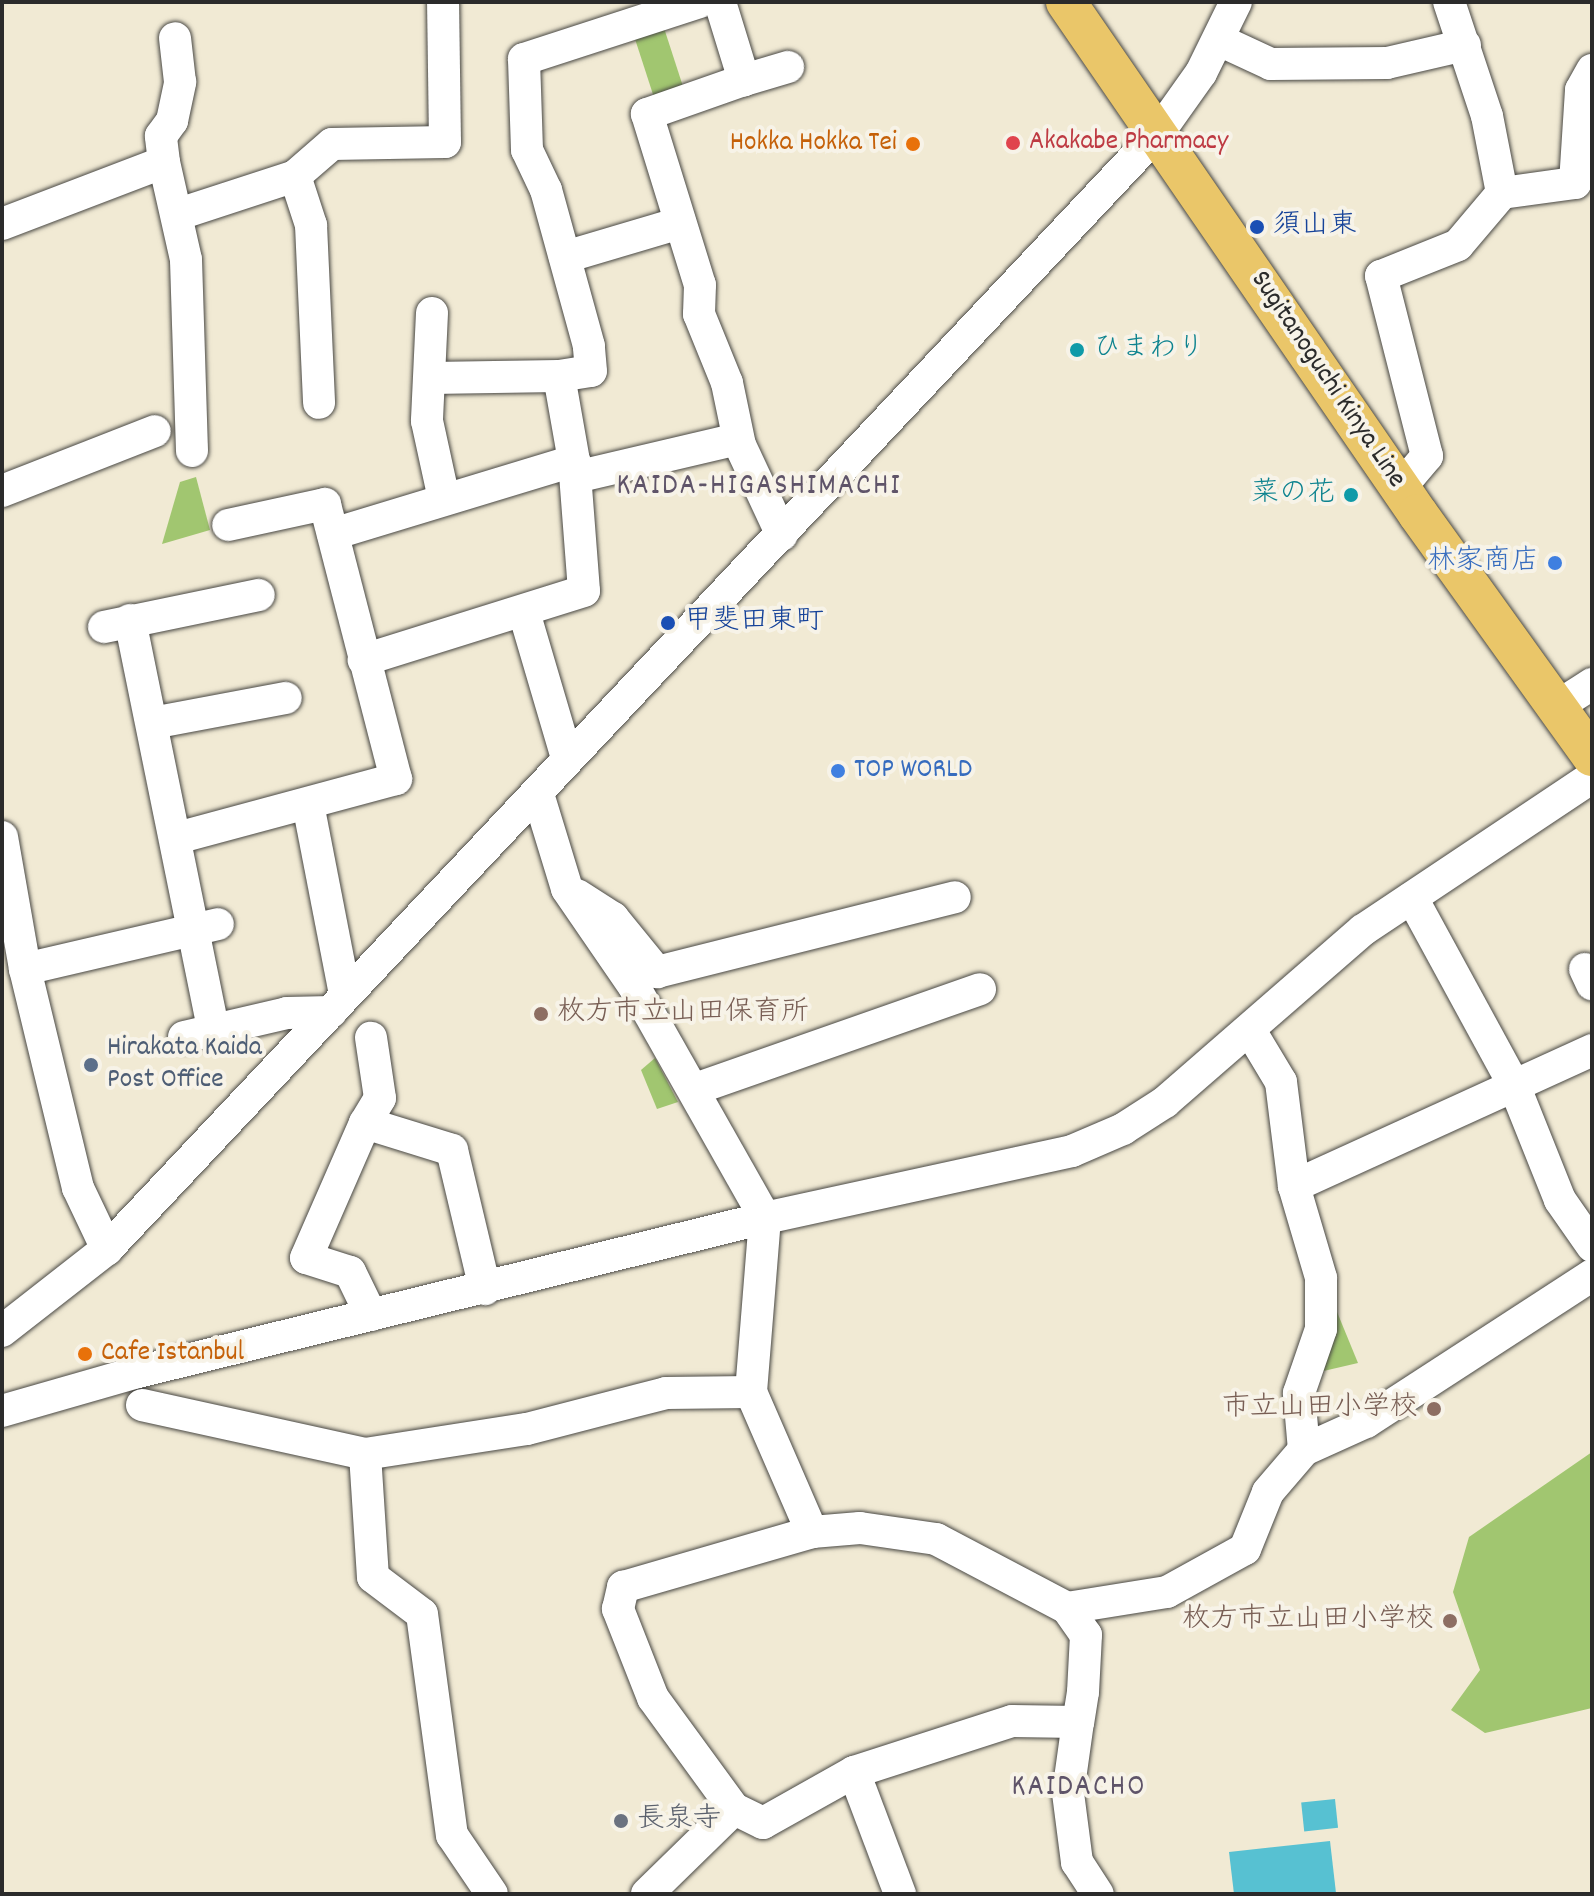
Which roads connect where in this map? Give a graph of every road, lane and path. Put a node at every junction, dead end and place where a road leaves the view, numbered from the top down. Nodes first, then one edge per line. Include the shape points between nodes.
1 (443, 2) edge
2 (699, 2) edge
3 (720, 2) edge
4 (1066, 2) edge
5 (1236, 2) edge
6 (1449, 2) edge
7 (175, 38) dead end
8 (1219, 40) junction
9 (1465, 45) junction
10 (788, 67) dead end
11 (1592, 70) edge
12 (744, 80) junction
13 (1159, 132) junction
14 (164, 162) junction
15 (295, 176) junction
16 (1502, 193) junction
17 (179, 214) junction
18 (680, 223) junction
19 (2, 224) edge
20 (565, 257) junction
21 (432, 313) dead end
22 (559, 376) junction
23 (431, 378) junction
24 (319, 403) dead end
25 (155, 431) dead end
26 (738, 439) junction
27 (192, 451) dead end
28 (575, 469) junction
29 (1400, 488) junction
30 (2, 491) edge
31 (444, 499) junction
32 (228, 525) dead end
33 (333, 534) junction
34 (782, 535) junction
35 (259, 595) dead end
36 (524, 612) junction
37 (364, 660) junction
38 (1592, 684) edge
39 (286, 698) dead end
40 (1556, 707) junction
41 (152, 723) junction
42 (1592, 756) edge
43 (567, 758) junction
44 (1592, 777) edge
45 (538, 794) junction
46 (308, 804) junction
47 (2, 837) edge
48 (177, 838) junction
49 (567, 889) junction
50 (955, 897) dead end
51 (1412, 898) junction
52 (206, 927) junction
53 (25, 969) junction
54 (980, 989) dead end
55 (338, 1003) junction
56 (1251, 1032) junction
57 (371, 1038) dead end
58 (1592, 1050) edge
59 (1514, 1085) junction
60 (695, 1089) junction
61 (365, 1123) junction
62 (1294, 1186) junction
63 (765, 1218) junction
64 (1592, 1246) edge
65 (107, 1249) junction
66 (1592, 1275) edge
67 (485, 1289) junction
68 (371, 1315) junction
69 (2, 1331) edge
70 (751, 1392) junction
71 (142, 1405) dead end
72 (2, 1411) edge
73 (1304, 1450) junction
74 (365, 1454) junction
75 (812, 1532) junction
76 (1067, 1608) junction
77 (1078, 1722) junction
78 (854, 1772) junction
79 (734, 1809) junction
80 (492, 1894) edge
81 (647, 1894) edge
82 (900, 1894) edge
83 (1098, 1894) edge

1 - 15 street via 445,142 332,144
2 - 20 street via 524,59 527,150 546,190
3 - 12 street
4 - 13 main road, Sugitanoguchi Kinya Line
5 - 8 street
6 - 9 street
7 - 14 street via 180,82 172,121 161,136
8 - 9 street via 1271,64 1387,63
8 - 13 street
9 - 16 street via 1487,116
10 - 12 street
11 - 16 street via 1581,90 1575,183
12 - 18 street via 647,114
13 - 29 main road, Sugitanoguchi Kinya Line
13 - 34 street
14 - 17 street
14 - 19 street
15 - 17 street
15 - 24 street via 311,225 303,296
16 - 29 street via 1458,245 1381,276 1427,456
17 - 27 street
18 - 20 street
18 - 26 street via 700,285 699,314 727,383
20 - 22 street via 591,371
21 - 23 street
22 - 23 street
22 - 28 street
23 - 31 street via 427,421
25 - 30 street
26 - 28 street
26 - 34 street
28 - 31 street
28 - 36 street via 584,591
29 - 40 main road, Sugitanoguchi Kinya Line
31 - 33 street
32 - 33 street via 325,504
33 - 37 street
34 - 43 street
35 - 41 street via 117,624
36 - 37 street
36 - 43 street
37 - 46 street via 396,779
38 - 40 street
39 - 41 street
40 - 42 main road, Sugitanoguchi Kinya Line
41 - 48 street
43 - 45 street
44 - 51 street
45 - 49 street
45 - 55 street
46 - 48 street
46 - 55 street
47 - 53 street
48 - 52 street
49 - 50 street via 613,918 657,972
49 - 60 street
51 - 56 street via 1363,930
51 - 59 street
52 - 53 street
52 - 55 street via 199,1033
53 - 65 street via 78,1188
54 - 60 street
55 - 65 street
56 - 62 street via 1281,1082
56 - 63 street via 1165,1102 1123,1129 1072,1151
57 - 61 street via 380,1098
58 - 59 street
59 - 62 street
59 - 64 street via 1550,1180
60 - 63 street
61 - 67 street via 452,1150
61 - 68 street via 306,1258 350,1272
62 - 73 street via 1321,1278 1321,1329 1299,1393
63 - 67 street
63 - 70 street
65 - 69 street
66 - 73 street via 1366,1422
67 - 68 street
68 - 72 street
70 - 74 street via 666,1393 527,1429
70 - 75 street
71 - 74 street
73 - 76 street via 1268,1492 1245,1549 1167,1592
74 - 80 street via 373,1577 422,1614 452,1835
75 - 76 street via 860,1528 936,1539
75 - 79 street via 623,1587 618,1609 653,1698
76 - 77 street via 1086,1635
77 - 78 street via 1012,1721
77 - 83 street via 1068,1793 1077,1862
78 - 79 street via 763,1823
78 - 82 street
79 - 81 street

